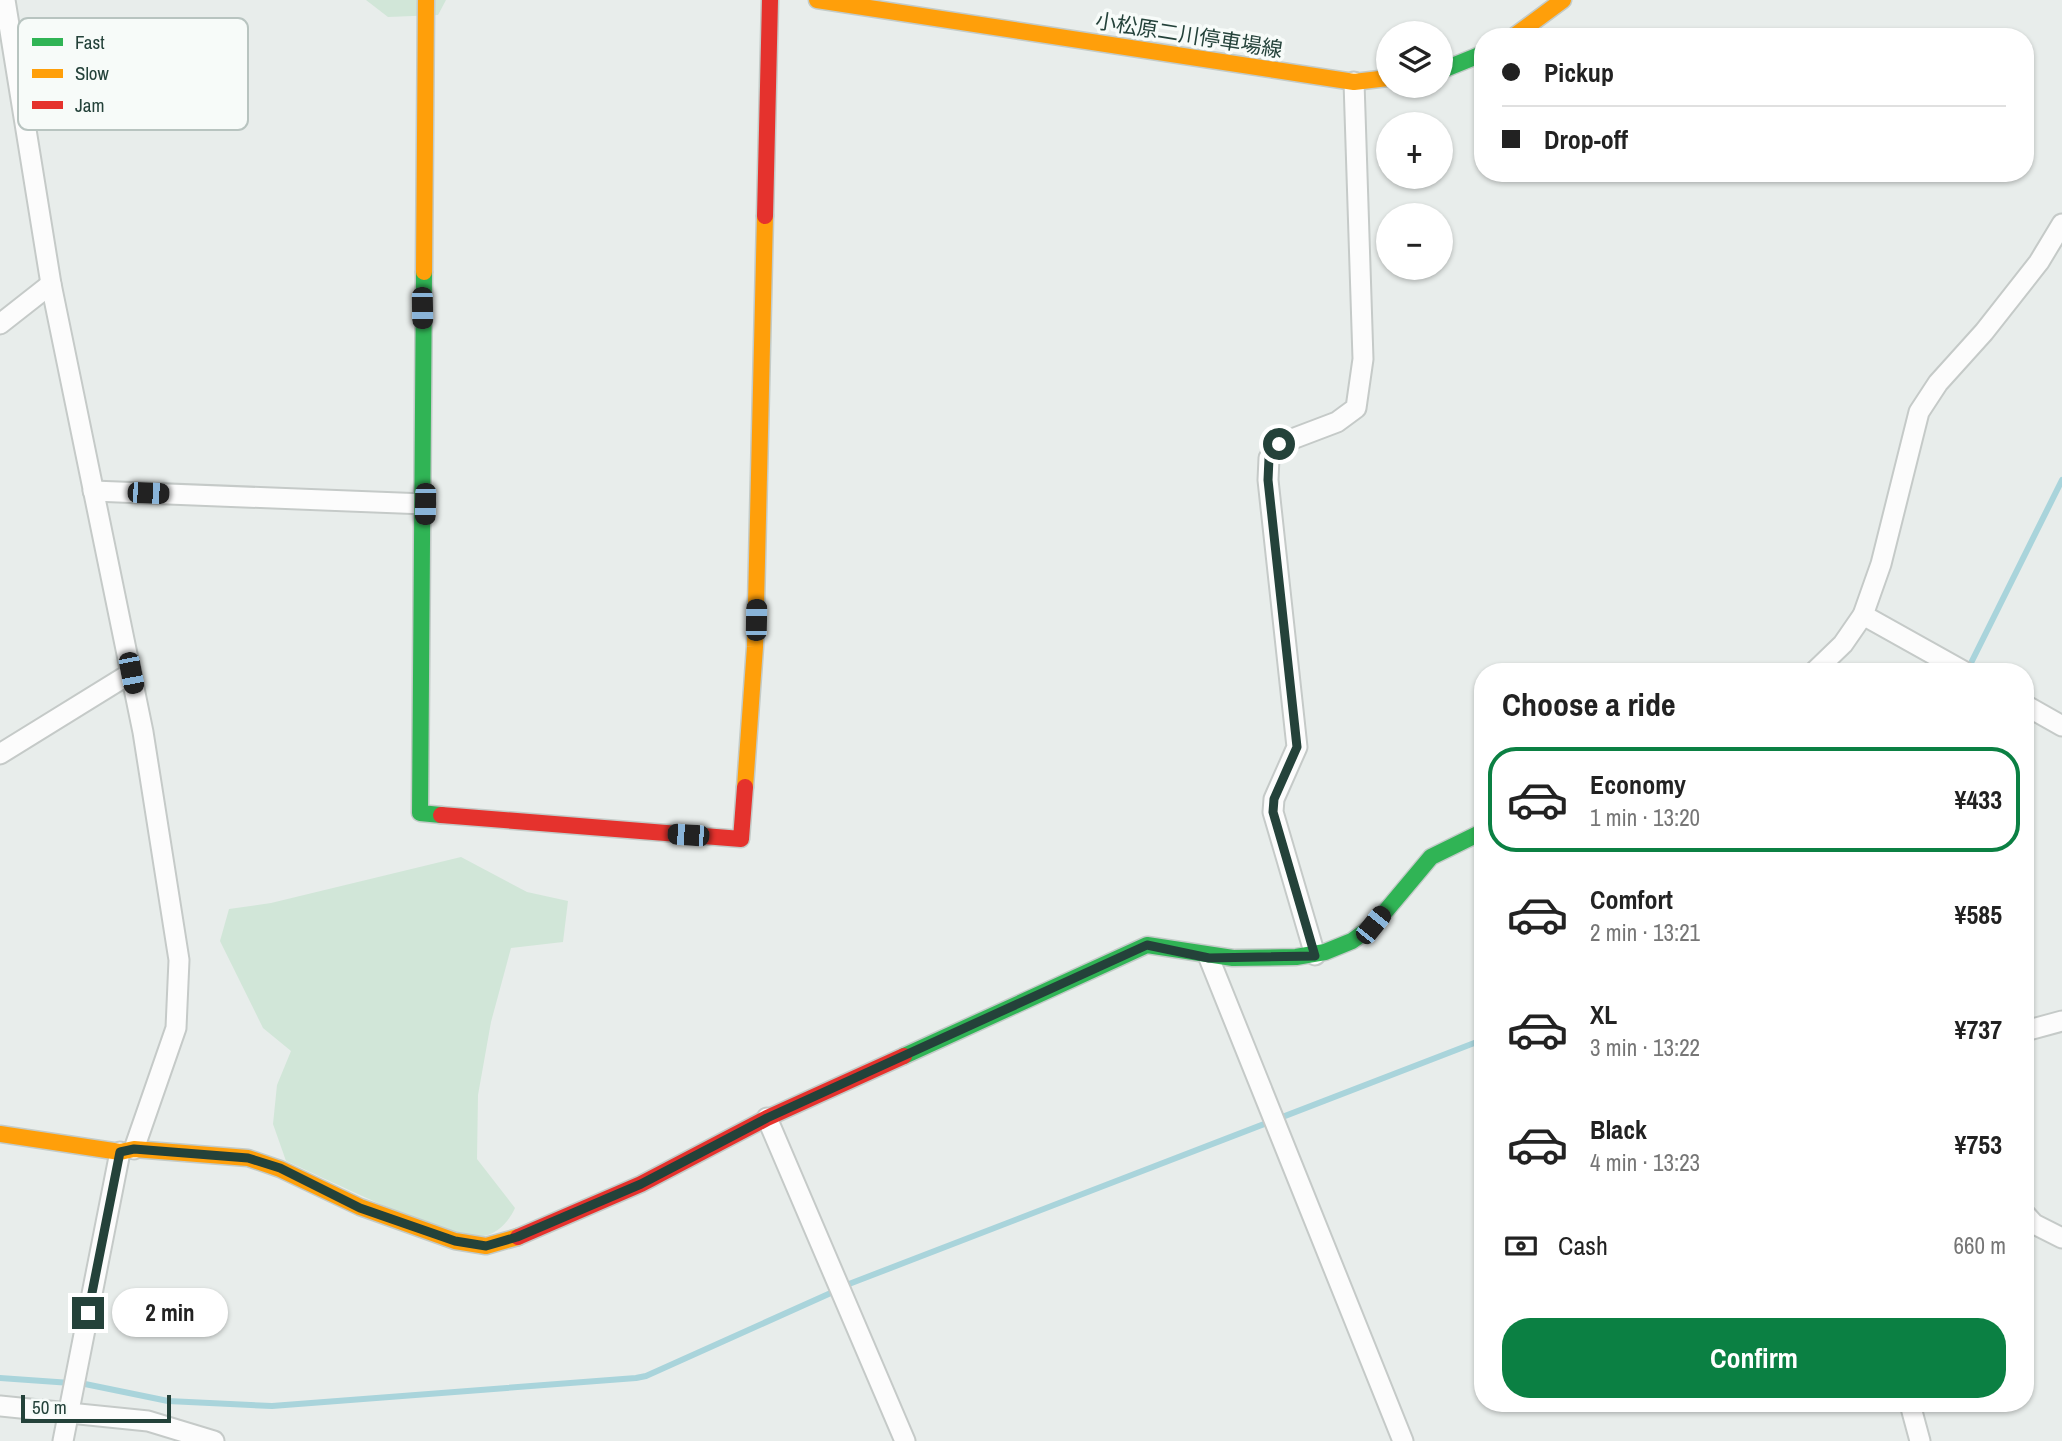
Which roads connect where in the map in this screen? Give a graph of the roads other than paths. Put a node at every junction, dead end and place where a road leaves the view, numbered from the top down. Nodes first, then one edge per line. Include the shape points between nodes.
1 (5, 0) edge
2 (426, 0) edge
3 (770, 0) edge
4 (817, 0) edge
5 (1563, 0) edge
6 (1525, 28) edge
7 (1474, 57) edge
8 (1453, 66) edge
9 (1376, 79) edge
10 (18, 80) edge
11 (1354, 82) junction
12 (26, 130) edge
13 (2062, 224) edge
14 (51, 284) junction
15 (0, 324) edge
16 (93, 491) junction
17 (425, 504) junction
18 (1863, 615) junction
19 (1823, 663) edge
20 (1949, 663) edge
21 (131, 673) junction
22 (2034, 710) edge
23 (2062, 726) edge
24 (0, 754) edge
25 (1474, 836) edge
26 (1315, 956) junction
27 (1209, 958) junction
28 (2062, 1021) edge
29 (2034, 1029) edge
30 (767, 1118) junction
31 (0, 1134) edge
32 (127, 1151) junction
33 (2034, 1224) edge
34 (2062, 1238) edge
35 (70, 1405) junction
36 (0, 1406) edge
37 (1912, 1412) edge
38 (63, 1441) edge
39 (214, 1441) edge
40 (905, 1441) edge
41 (1403, 1441) edge
42 (1920, 1441) edge

1 - 10 street
2 - 17 street
3 - 17 street via 755,647 741,839 420,813
4 - 11 street, 小松原二川停車場線
5 - 6 street
7 - 8 street
9 - 11 street, 小松原二川停車場線
11 - 26 street via 1363,359 1356,408 1337,422 1279,444 1269,458 1268,480 1297,747 1274,799 1273,812
12 - 14 street
13 - 18 street via 2039,262 1919,412 1881,564
14 - 15 street
14 - 16 street
16 - 17 street
16 - 21 street
18 - 19 street
18 - 20 street
21 - 24 street
21 - 32 street via 179,960 176,1028
22 - 23 street
25 - 26 street via 1426,860 1373,925
26 - 27 street
27 - 30 street via 1147,945
27 - 41 street
28 - 29 street
30 - 32 street via 641,1184 486,1246 455,1241 360,1208 280,1168 248,1158
30 - 40 street
31 - 32 street
32 - 35 street
33 - 34 street
35 - 36 street
35 - 38 street
35 - 39 street
37 - 42 street

